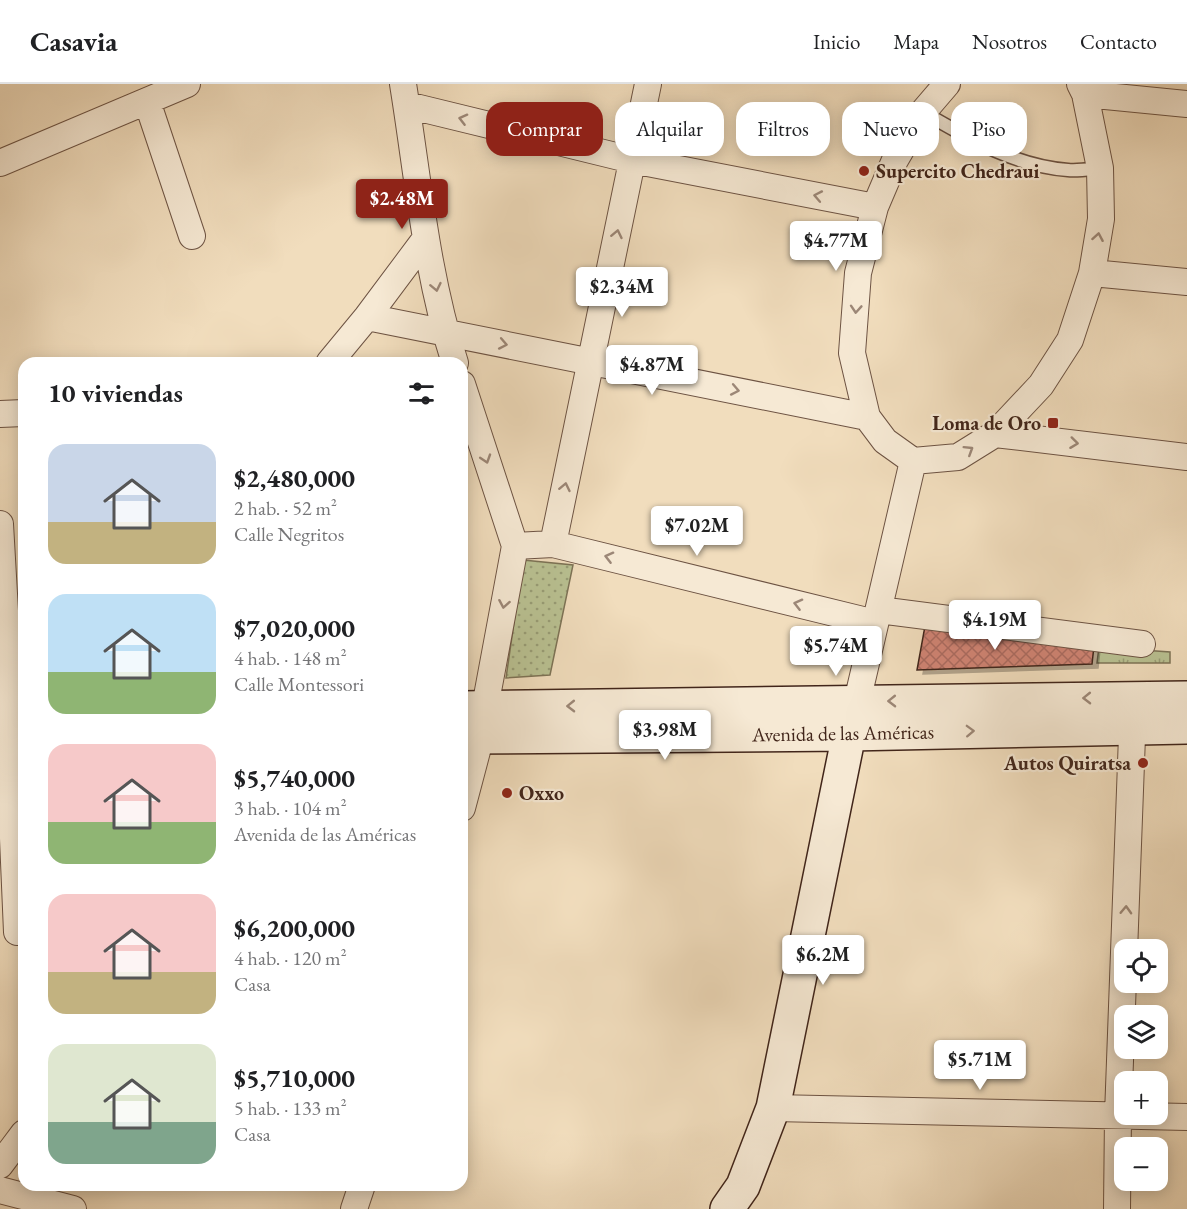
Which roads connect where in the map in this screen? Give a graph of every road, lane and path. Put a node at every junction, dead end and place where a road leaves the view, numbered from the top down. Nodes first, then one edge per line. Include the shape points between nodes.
1 (187, 84) edge
2 (648, 84) edge
3 (947, 84) edge
4 (1082, 89) edge
5 (405, 95) edge
6 (147, 101) junction
7 (932, 102) edge
8 (1187, 104) edge
9 (939, 121) edge
10 (897, 156) edge
11 (632, 160) junction
12 (0, 163) edge
13 (1100, 168) junction
14 (875, 207) junction
15 (192, 236) dead end
16 (426, 238) junction
17 (1092, 273) junction
18 (1187, 282) edge
19 (366, 317) junction
20 (446, 333) junction
21 (334, 357) edge
22 (453, 357) edge
23 (591, 361) junction
24 (468, 402) edge
25 (18, 413) edge
26 (0, 414) edge
27 (867, 417) junction
28 (995, 434) junction
29 (1187, 457) edge
30 (913, 462) junction
31 (0, 524) edge
32 (553, 544) junction
33 (515, 546) junction
34 (877, 616) junction
35 (1142, 644) dead end
36 (1187, 698) edge
37 (858, 702) junction
38 (1133, 712) junction
39 (472, 722) edge
40 (1187, 727) edge
41 (11, 731) edge
42 (849, 734) junction
43 (468, 756) edge
44 (17, 932) dead end
45 (1120, 1071) edge
46 (772, 1108) junction
47 (1114, 1115) edge
48 (1168, 1116) edge
49 (1187, 1117) edge
50 (1118, 1125) edge
51 (18, 1141) edge
52 (0, 1165) edge
53 (0, 1190) edge
54 (360, 1191) edge
55 (737, 1201) edge
56 (73, 1209) edge
57 (354, 1209) edge
58 (1117, 1209) edge

1 - 6 street
2 - 11 street
3 - 7 street
4 - 8 street
4 - 13 street
11 -> 5 street
5 - 16 street
6 - 12 street
6 - 15 street
9 - 13 lane via 975,142 1024,162 1068,170
10 - 14 street
14 -> 11 street
23 -> 11 street
17 -> 13 street via 1101,219
14 -> 27 street via 858,273 852,353
16 - 19 street
16 -> 20 street
17 - 18 street
17 - 28 street via 1070,340 1041,385
19 - 20 street
19 - 21 street
20 - 22 street
20 -> 23 street
23 -> 27 street
32 -> 23 street
24 -> 33 street
25 - 26 street
27 - 30 street via 885,441
28 -> 29 street
30 -> 28 street via 958,457
30 - 34 street
31 - 41 street
32 - 33 street
34 -> 32 street
33 -> 39 street
34 - 35 street
34 - 37 street
36 - 38 main road, Avenida de las Américas
38 -> 37 main road, Avenida de las Américas
37 -> 39 main road, Avenida de las Américas
37 - 42 street
38 - 40 main road, Avenida de las Américas
42 -> 38 main road, Avenida de las Américas
45 -> 38 street
39 - 42 main road, Avenida de las Américas
39 - 43 street
41 - 44 street
42 - 46 main road
46 - 47 street
46 - 55 main road
48 - 49 street
50 - 58 street
51 - 52 street
53 - 56 street
54 - 57 street

